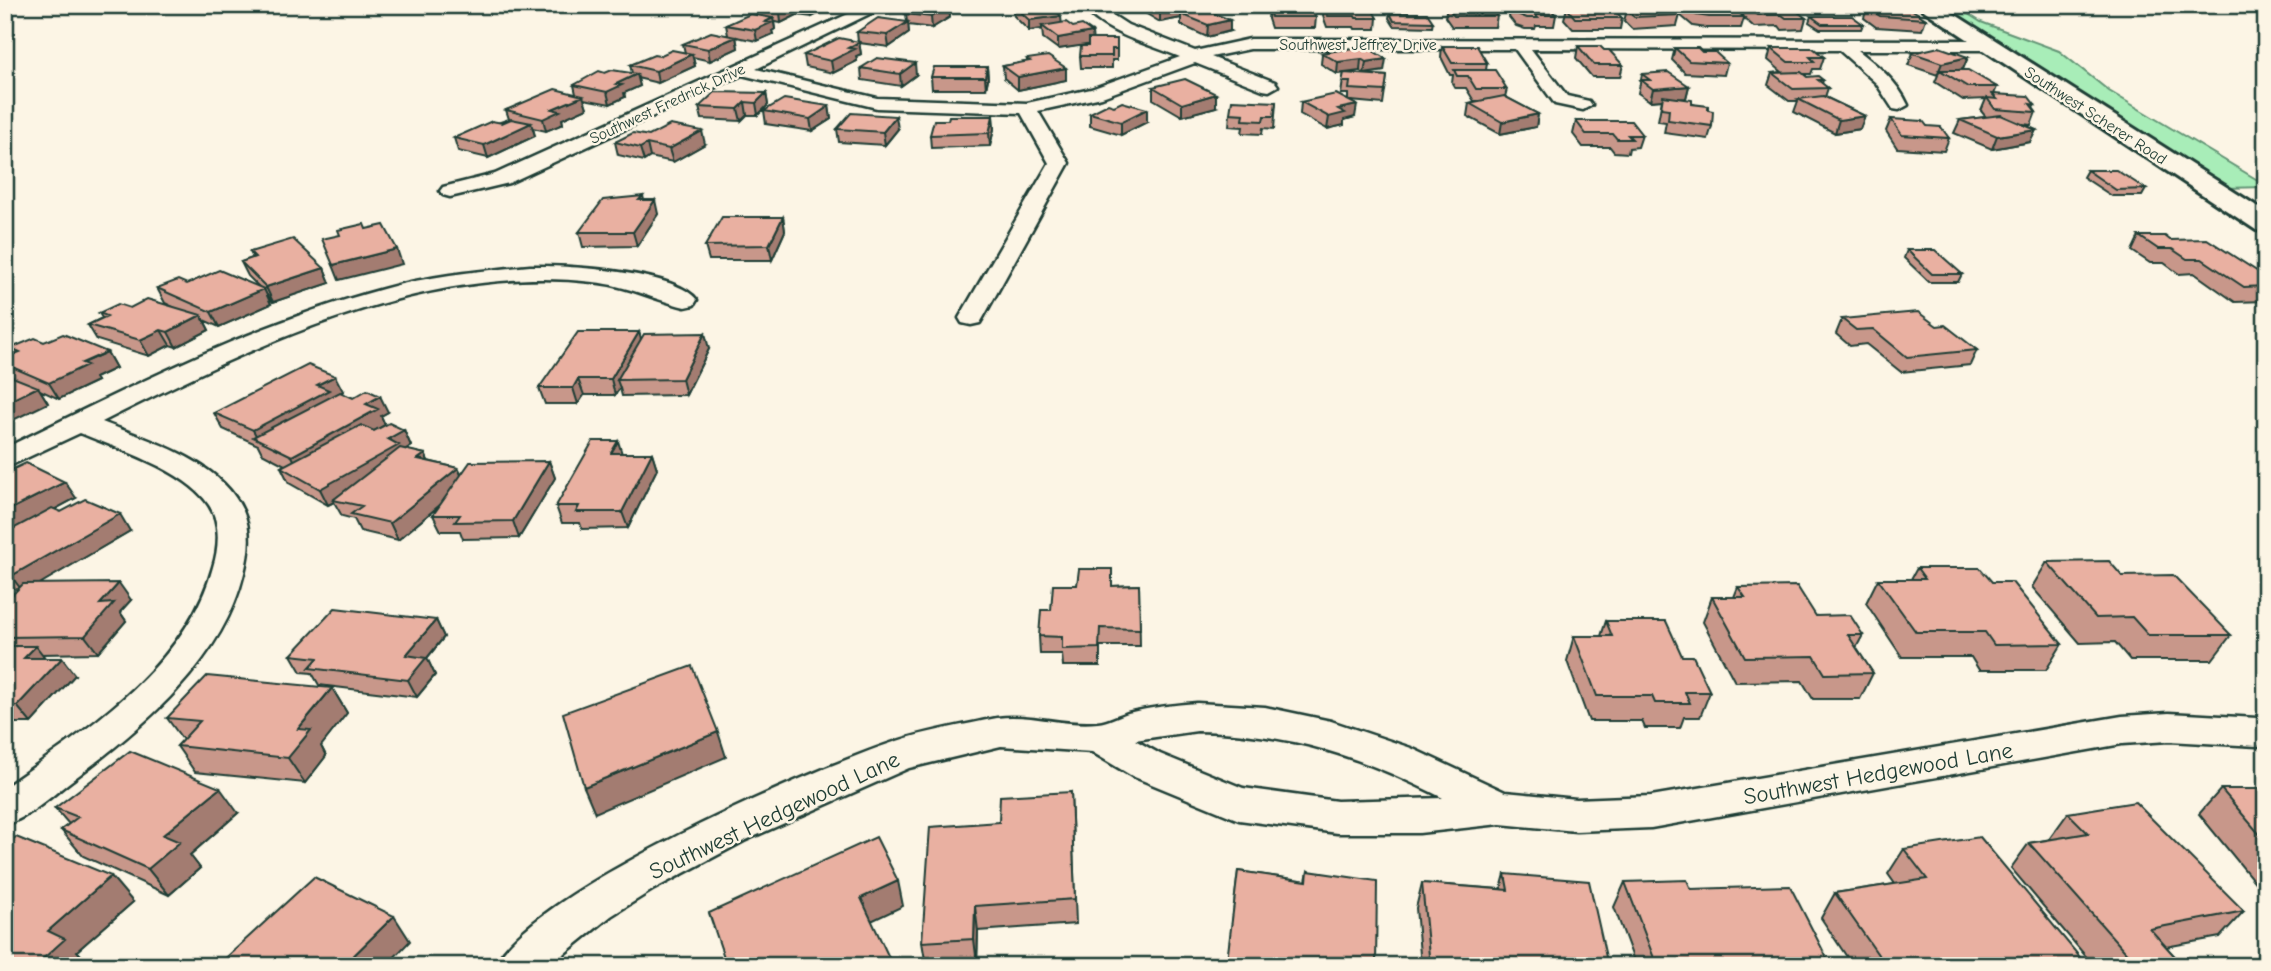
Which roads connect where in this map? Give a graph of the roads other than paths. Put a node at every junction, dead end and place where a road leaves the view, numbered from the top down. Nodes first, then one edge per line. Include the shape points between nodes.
1 (881, 5) edge
2 (1088, 5) edge
3 (1926, 5) edge
4 (1519, 44) junction
5 (1842, 44) junction
6 (1987, 45) junction
7 (1194, 57) junction
8 (741, 70) junction
9 (1269, 86) dead end
10 (1583, 105) dead end
11 (1899, 105) dead end
12 (1027, 108) junction
13 (450, 191) dead end
14 (2266, 224) edge
15 (685, 300) dead end
16 (971, 318) dead end
17 (81, 423) junction
18 (5, 459) edge
19 (2263, 732) edge
20 (1099, 738) junction
21 (5, 808) edge
22 (1500, 808) junction
23 (517, 966) edge

1 - 8 street, Southwest Fredrick Drive
2 - 7 street via 1122,28
3 - 6 main road, Southwest Scherer Road
4 - 5 street, Southwest Jeffrey Drive
4 - 7 street, Southwest Jeffrey Drive via 1250,44
4 - 10 street via 1561,100
5 - 6 street, Southwest Jeffrey Drive
5 - 11 street via 1882,80
6 - 14 main road, Southwest Scherer Road
7 - 9 street
7 - 12 street, Southwest Jeffrey Drive via 1096,93
8 - 12 street, Southwest Jeffrey Drive via 877,103
8 - 13 street, Southwest Fredrick Drive via 502,179
12 - 16 street via 1059,163
15 - 17 street via 658,286 580,273 503,274 424,285 321,313
17 - 18 street
17 - 21 street via 182,468 219,497 228,511 235,540 232,568 218,604 192,646 145,698 93,745
19 - 22 street, Southwest Hedgewood Lane via 2169,727 2122,730 1651,812 1576,815
20 - 22 street, Southwest Hedgewood Lane via 1146,765 1239,804 1337,817 1419,817
20 - 22 street, Southwest Hedgewood Lane via 1128,726 1183,718 1240,719 1305,728 1364,746
20 - 23 street, Southwest Hedgewood Lane via 1001,732 904,754 869,767 651,869 584,911

